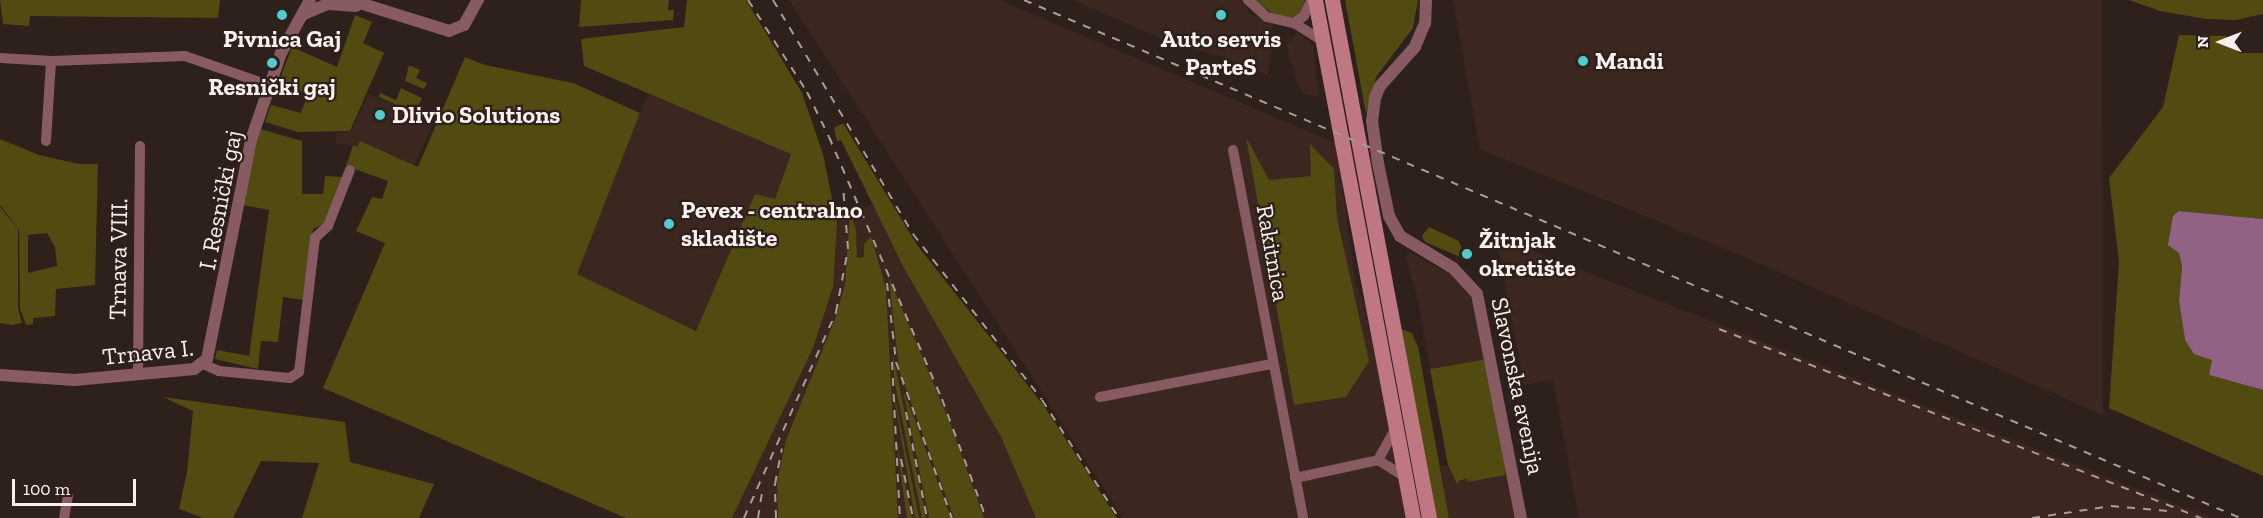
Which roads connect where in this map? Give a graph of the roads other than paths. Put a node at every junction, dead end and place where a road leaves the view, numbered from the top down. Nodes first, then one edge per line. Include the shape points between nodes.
1 (350, 0) edge
2 (478, 0) edge
3 (1248, 0) edge
4 (1313, 0) edge
5 (1332, 0) edge
6 (1426, 0) edge
7 (321, 2) edge
8 (366, 7) junction
9 (1294, 23) junction
10 (1323, 40) junction
11 (0, 58) edge
12 (51, 61) junction
13 (271, 86) junction
14 (45, 141) dead end
15 (140, 146) dead end
16 (1233, 150) dead end
17 (350, 170) dead end
18 (203, 364) junction
19 (1272, 364) junction
20 (138, 373) junction
21 (0, 375) edge
22 (1101, 397) dead end
23 (1395, 428) junction
24 (1378, 460) junction
25 (1406, 477) junction
26 (1295, 478) junction
27 (68, 496) dead end
28 (64, 518) edge
29 (1303, 518) edge
30 (1413, 518) edge
31 (1429, 518) edge
32 (1521, 518) edge

1 - 8 street
2 - 8 street via 470,18 455,31
3 - 9 street via 1267,17
4 - 9 street via 1304,16
4 - 10 main road
5 - 31 main road
6 - 32 street, Slavonska avenija via 1425,23 1415,47 1380,86 1375,98 1372,121 1378,163 1389,216 1400,236 1453,268 1478,294
7 - 8 street
7 - 13 street, I. Resnički gaj via 303,14 288,37
9 - 10 street
10 - 23 main road
11 - 12 street
12 - 13 street via 185,56
12 - 14 street
13 - 18 street, I. Resnički gaj via 246,159 213,345
15 - 20 street, Trnava VIII.
16 - 19 street, Rakitnica
17 - 18 street, Trnava I. via 328,226 315,238 299,372 290,378 219,371
18 - 20 street, Trnava I. via 194,369
19 - 22 street
19 - 26 street, Rakitnica
20 - 21 street, Trnava I. via 75,380
23 - 24 street
23 - 25 main road
24 - 25 street
24 - 26 street
25 - 30 main road
26 - 29 street, Rakitnica
27 - 28 street

